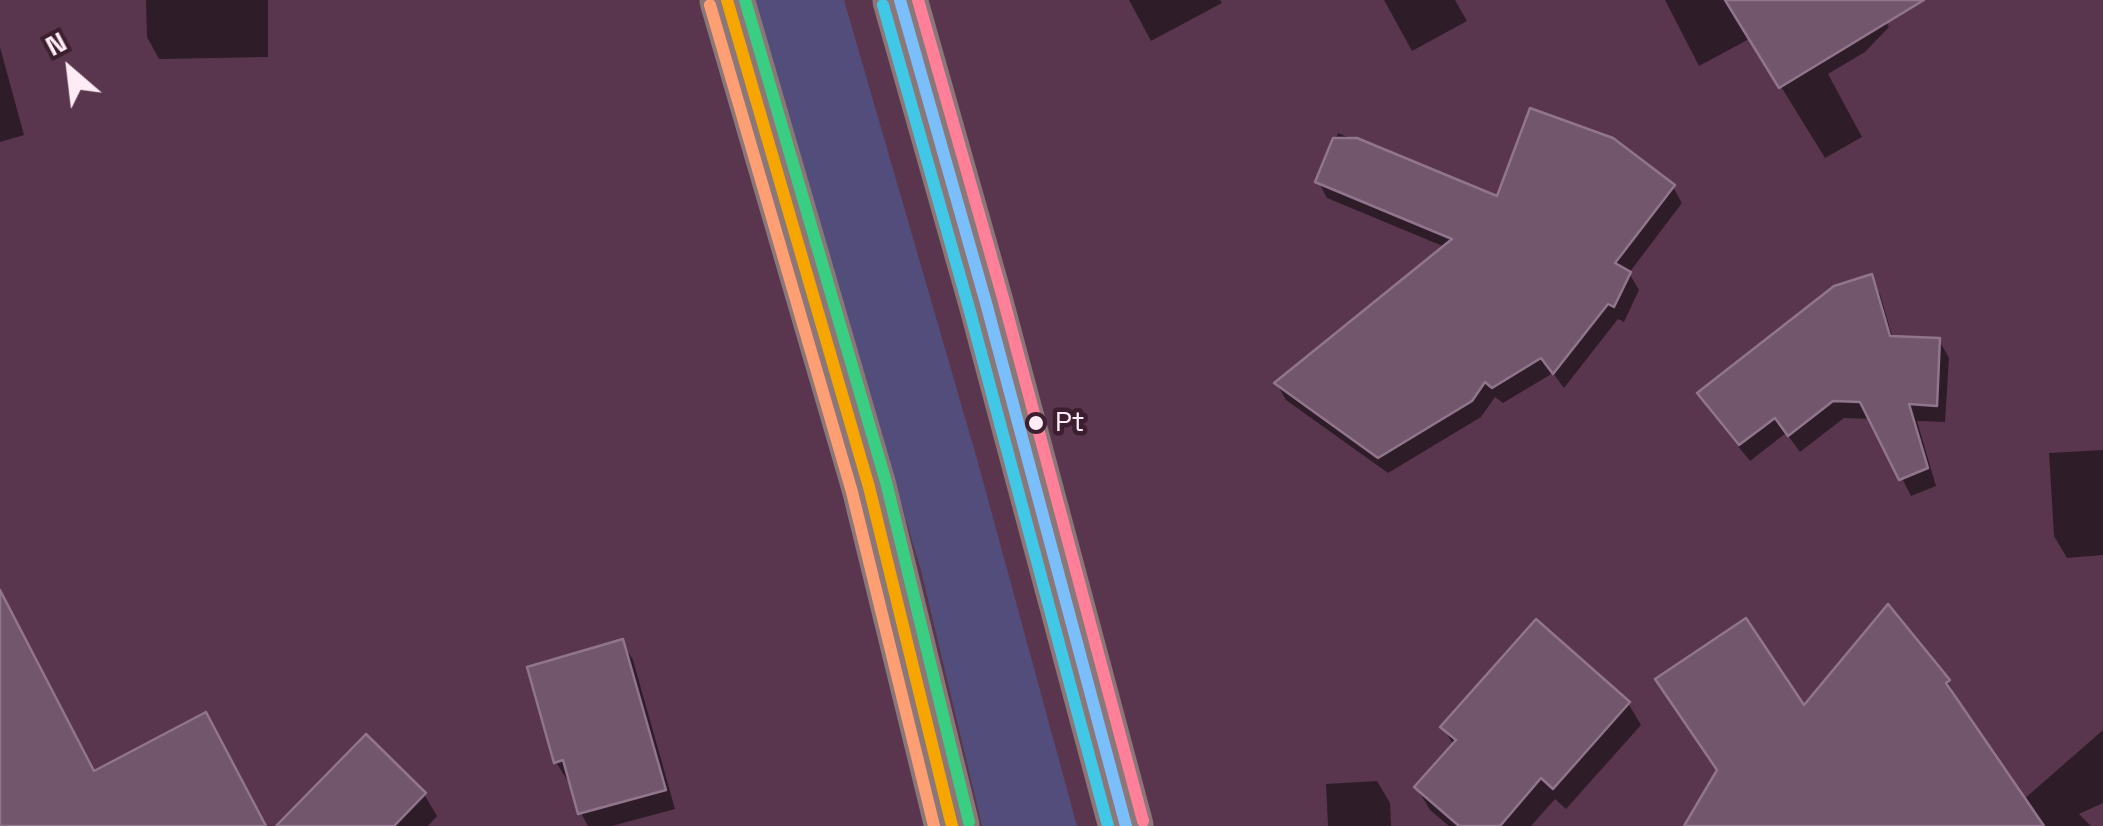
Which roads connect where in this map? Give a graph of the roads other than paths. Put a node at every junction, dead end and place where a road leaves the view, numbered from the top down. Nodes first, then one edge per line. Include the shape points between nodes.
1 (728, 0) edge
2 (900, 0) edge
3 (952, 826) edge
4 (1126, 826) edge

1 - 3 main road via 869,487
2 - 4 main road

